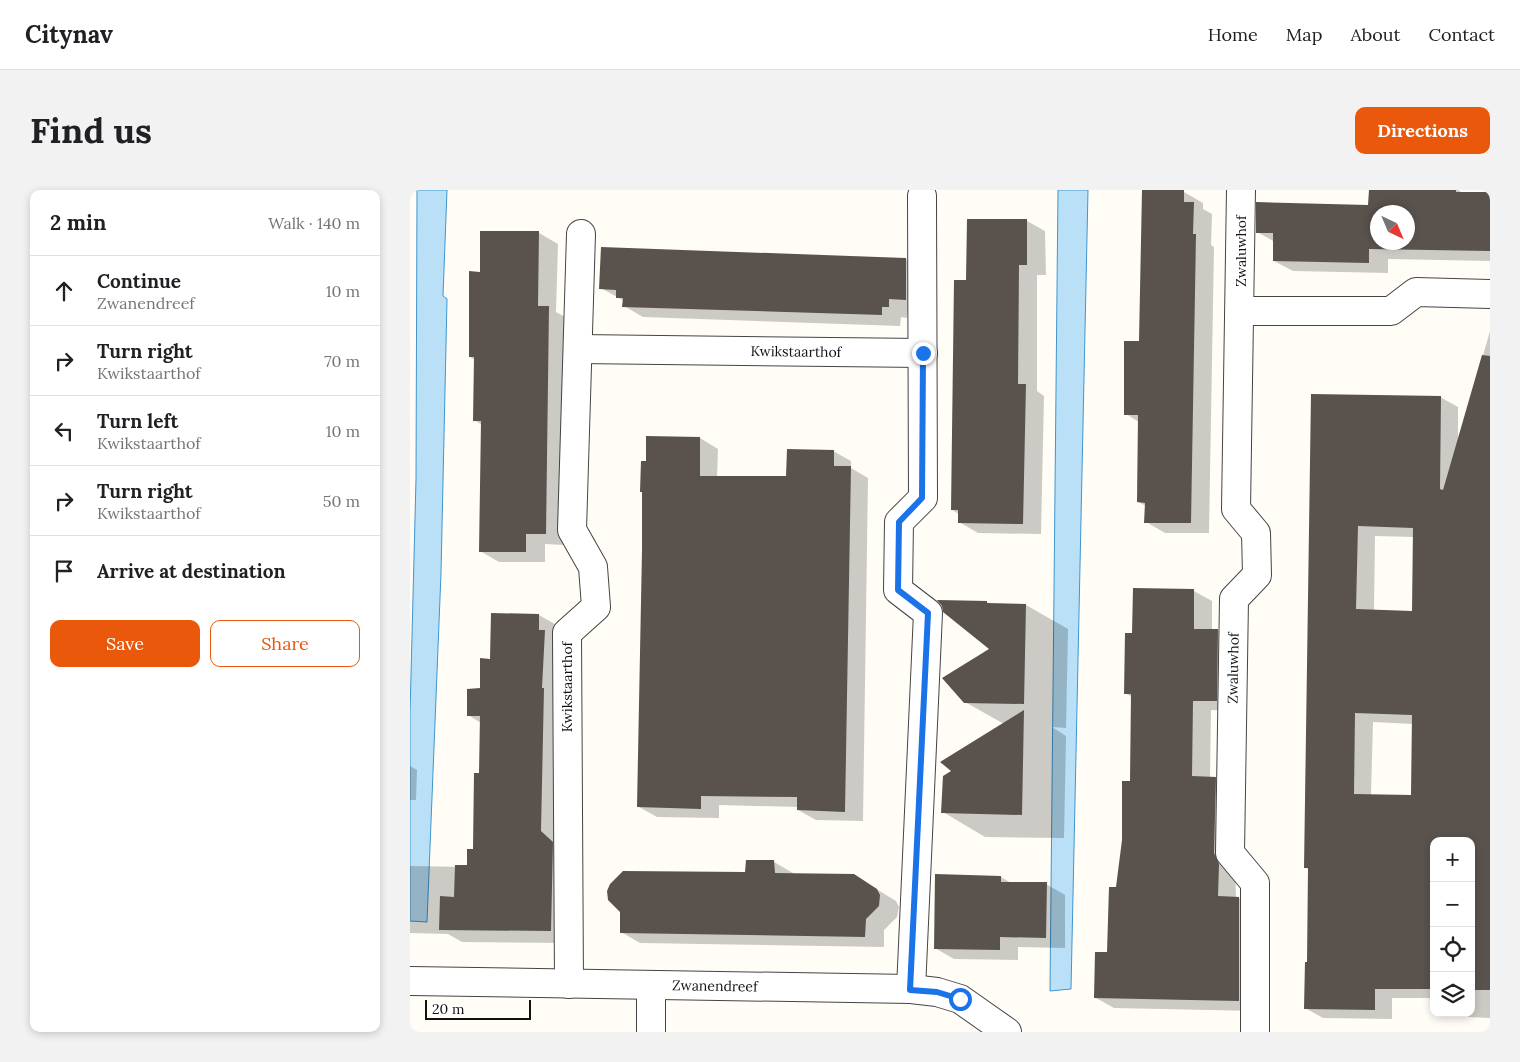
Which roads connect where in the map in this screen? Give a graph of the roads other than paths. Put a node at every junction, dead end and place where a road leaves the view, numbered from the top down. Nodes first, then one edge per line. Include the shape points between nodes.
1 (1241, 190) edge
2 (922, 196) dead end
3 (581, 234) dead end
4 (1490, 294) edge
5 (1240, 311) junction
6 (578, 349) junction
7 (923, 353) junction
8 (410, 981) edge
9 (569, 984) junction
10 (651, 986) junction
11 (910, 990) junction
12 (650, 1032) edge
13 (1007, 1032) edge
14 (1255, 1032) edge

1 - 5 street, Zwaluwhof
2 - 7 street
3 - 6 street, Kwikstaarthof
4 - 5 street via 1416,292 1391,311
5 - 14 street, Zwaluwhof via 1236,509 1256,533 1257,575 1234,599 1230,853 1255,883
6 - 7 street, Kwikstaarthof
6 - 9 street, Kwikstaarthof via 572,530 593,567 596,607 567,634
7 - 11 street via 922,498 899,522 898,590 928,613
8 - 9 street, Zwanendreef
9 - 10 street, Zwanendreef
10 - 11 street, Zwanendreef
10 - 12 street
11 - 13 street, Zwanendreef via 937,992 960,999

